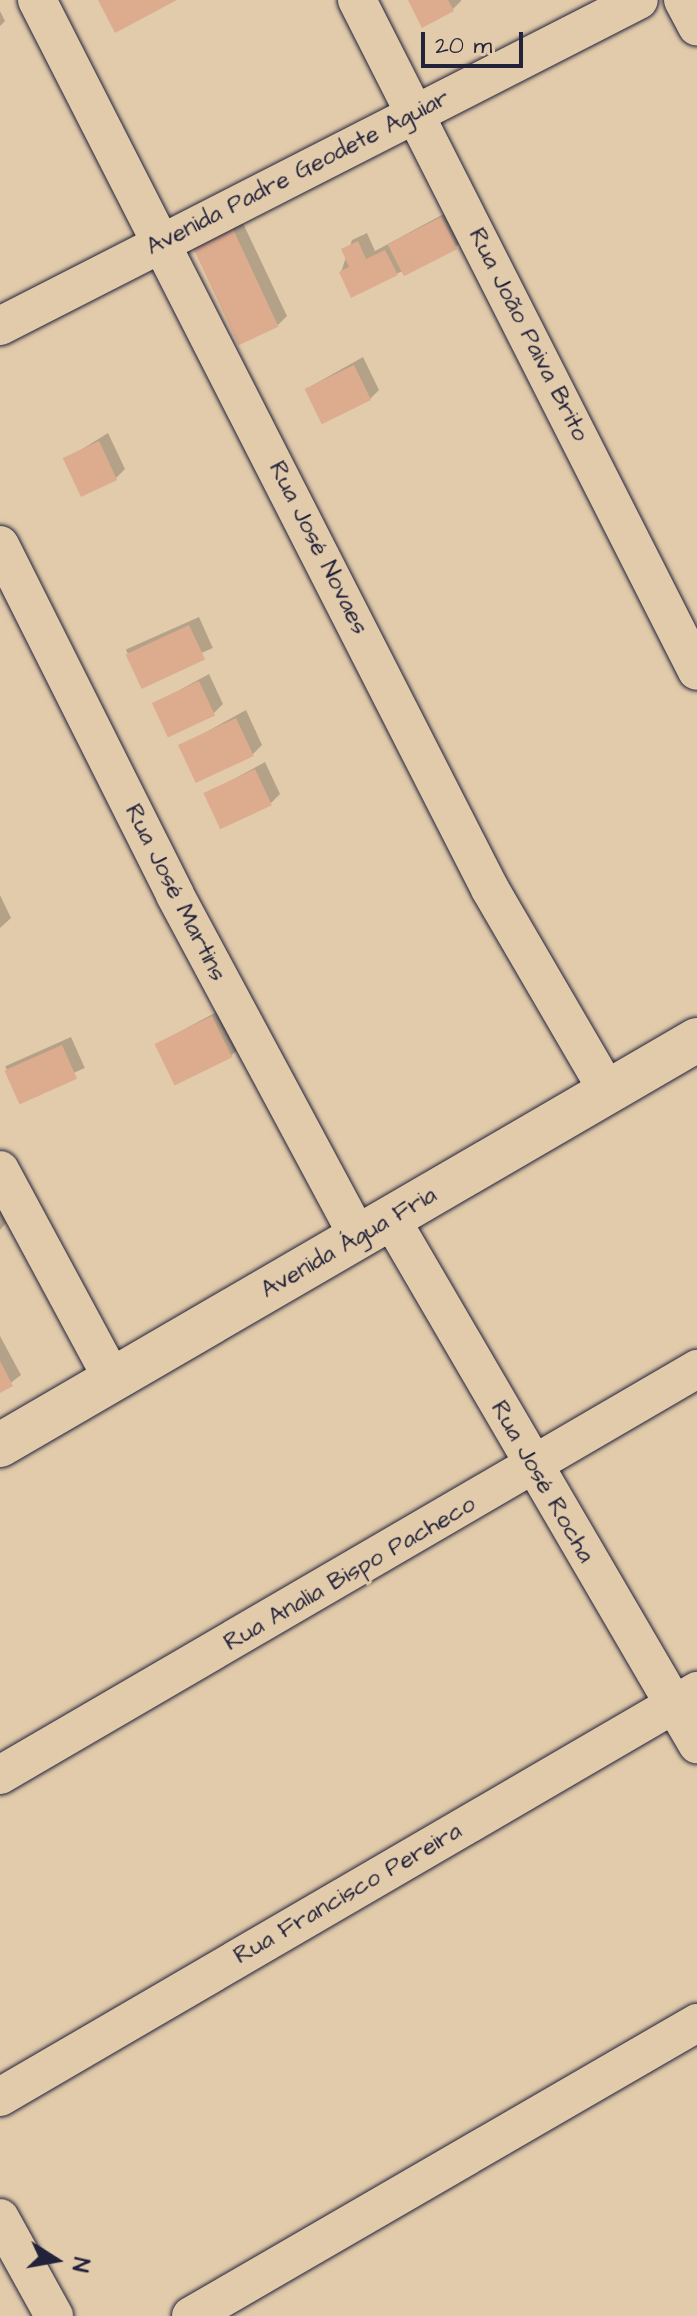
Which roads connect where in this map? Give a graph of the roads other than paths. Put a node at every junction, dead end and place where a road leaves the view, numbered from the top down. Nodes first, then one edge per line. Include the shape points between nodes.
1 (37, 0) edge
2 (357, 0) edge
3 (639, 0) edge
4 (683, 0) edge
5 (697, 26) edge
6 (415, 112) junction
7 (162, 242) junction
8 (0, 326) edge
9 (0, 545) edge
10 (697, 671) edge
11 (697, 1040) edge
12 (608, 1092) junction
13 (0, 1170) edge
14 (374, 1228) junction
15 (697, 1369) edge
16 (113, 1380) junction
17 (0, 1445) edge
18 (533, 1469) junction
19 (685, 1697) edge
20 (697, 1744) edge
21 (0, 1775) edge
22 (697, 2023) edge
23 (0, 2097) edge
24 (0, 2218) edge
25 (54, 2316) edge
26 (191, 2316) edge

1 - 7 street, Rua José Novaes
2 - 6 street, Rua João Paiva Brito
3 - 6 street, Avenida Padre Geodete Aguiar
4 - 5 street
6 - 7 street, Avenida Padre Geodete Aguiar
6 - 10 street, Rua João Paiva Brito
7 - 8 street, Avenida Padre Geodete Aguiar
7 - 12 street, Rua José Novaes via 490,889
9 - 14 street, Rua José Martins via 175,895
11 - 12 street, Avenida Água Fria
12 - 14 street, Avenida Água Fria
13 - 16 street
14 - 16 street, Avenida Água Fria
14 - 18 street, Rua José Rocha
15 - 18 street, Rua Analia Bispo Pacheco
16 - 17 street, Avenida Água Fria
18 - 19 street, Rua José Rocha
18 - 21 street, Rua Analia Bispo Pacheco
19 - 20 street, Rua José Rocha
19 - 23 street, Rua Francisco Pereira
22 - 26 street
24 - 25 street

